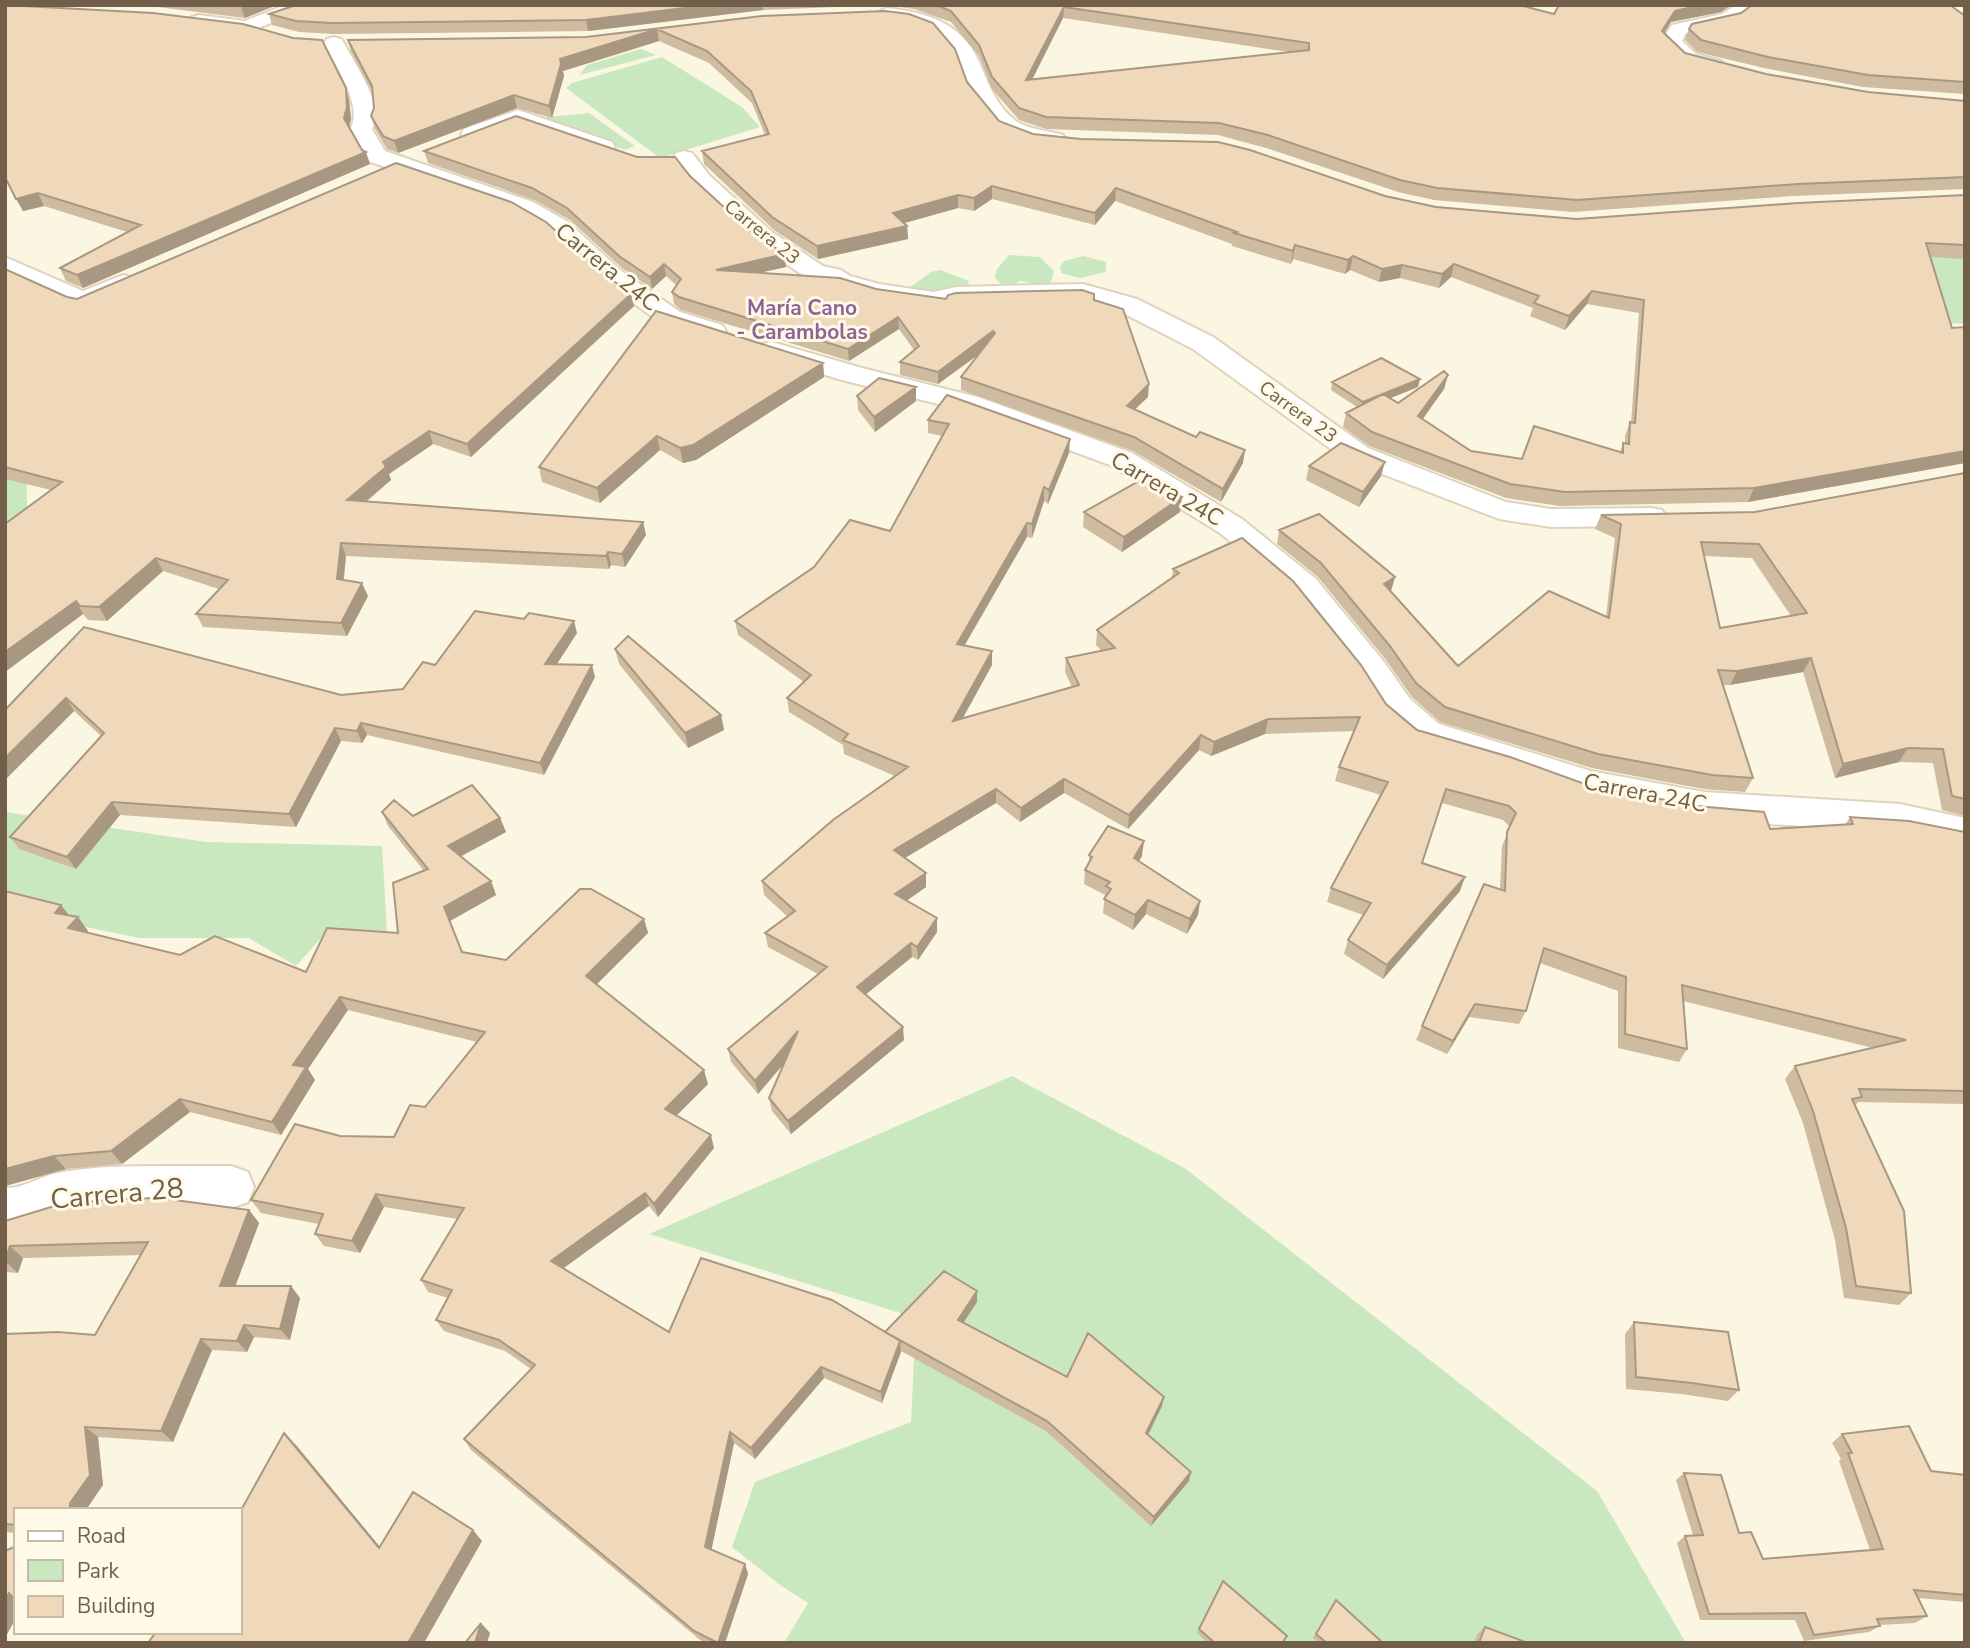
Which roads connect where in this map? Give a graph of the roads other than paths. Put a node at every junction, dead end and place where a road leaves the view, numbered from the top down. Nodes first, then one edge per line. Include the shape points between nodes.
1 (308, 5) edge
2 (1750, 5) edge
3 (873, 14) edge
4 (183, 19) edge
5 (284, 36) edge
6 (253, 38) junction
7 (335, 42) edge
8 (1737, 70) edge
9 (452, 141) edge
10 (1080, 142) edge
11 (429, 151) edge
12 (621, 152) edge
13 (685, 157) dead end
14 (383, 170) junction
15 (5, 265) edge
16 (143, 274) edge
17 (1682, 516) edge
18 (1965, 832) edge
19 (231, 1186) dead end
20 (5, 1210) edge

1 - 6 street via 278,13
2 - 8 street via 1728,18 1679,29 1671,42 1689,58
3 - 10 street via 913,17 942,28 967,58 980,92 1009,127 1042,139
4 - 6 street
5 - 6 street
7 - 14 street, Carrera 24C via 365,105 366,121 361,129
9 - 12 street via 519,117
11 - 14 street
13 - 17 street, Carrera 23 via 702,181 763,237 817,273 877,291 934,300 956,295 1083,292 1132,307 1203,344 1357,454 1499,510 1560,518
14 - 18 street, Carrera 24C via 524,207 559,226 611,275 671,317 852,374 968,403 1121,459 1231,526 1304,586 1372,670 1396,708 1426,733 1587,784 1704,806 1900,818
15 - 16 street via 83,301
19 - 20 street, Carrera 28 via 100,1190

